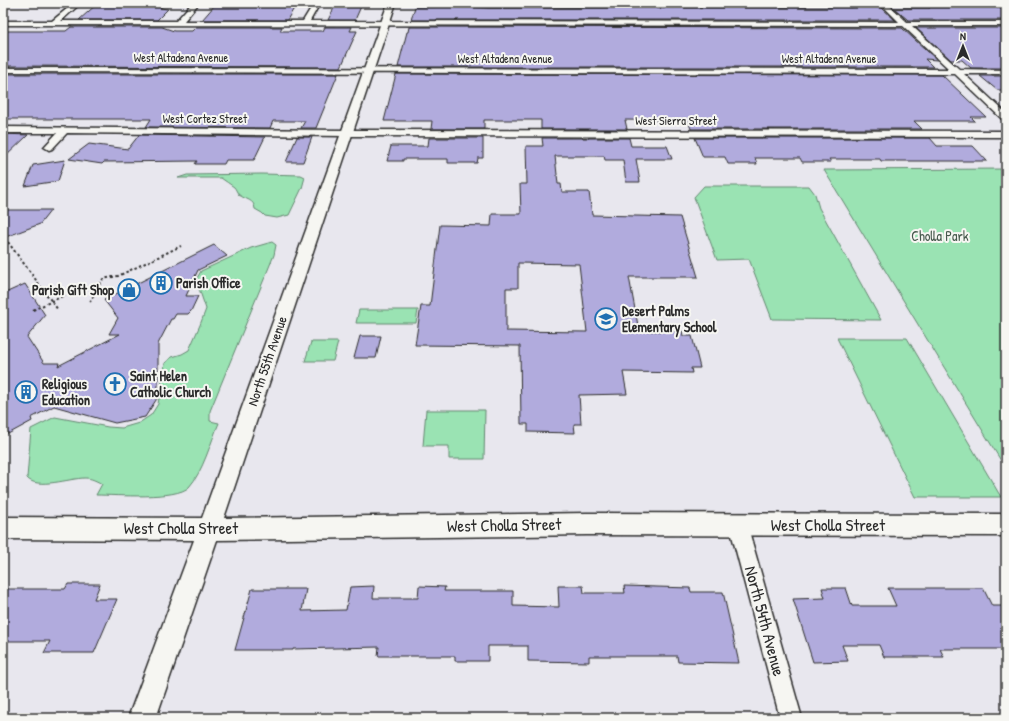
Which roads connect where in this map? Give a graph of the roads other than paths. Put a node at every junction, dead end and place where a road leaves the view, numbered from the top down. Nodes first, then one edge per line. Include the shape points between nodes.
1 (78, 3) edge
2 (196, 3) edge
3 (317, 3) edge
4 (392, 3) edge
5 (883, 3) edge
6 (3, 23) edge
7 (54, 23) junction
8 (178, 23) junction
9 (305, 23) junction
10 (385, 23) junction
11 (906, 24) junction
12 (1006, 24) edge
13 (3, 70) edge
14 (368, 71) junction
15 (956, 72) junction
16 (1006, 72) edge
17 (1006, 118) edge
18 (3, 130) edge
19 (64, 131) junction
20 (346, 133) junction
21 (1006, 134) edge
22 (49, 147) dead end
23 (738, 524) junction
24 (1006, 525) edge
25 (3, 528) edge
26 (210, 528) junction
27 (142, 718) edge
28 (791, 718) edge

1 - 7 street
2 - 8 street
3 - 9 street
4 - 10 street, North 55th Avenue
5 - 11 street
6 - 7 street
7 - 8 street
8 - 9 street
9 - 10 street
10 - 11 street
10 - 14 street, North 55th Avenue
11 - 12 street
11 - 15 street
13 - 14 street, West Altadena Avenue
14 - 15 street, West Altadena Avenue
14 - 20 street, North 55th Avenue
15 - 16 street, West Altadena Avenue
15 - 17 street
18 - 19 street, West Cortez Street
19 - 20 street, West Cortez Street
19 - 22 street
20 - 21 street, West Sierra Street
20 - 26 street, North 55th Avenue
23 - 24 street, West Cholla Street
23 - 26 street, West Cholla Street
23 - 28 street, North 54th Avenue
25 - 26 street, West Cholla Street
26 - 27 street, North 55th Avenue

